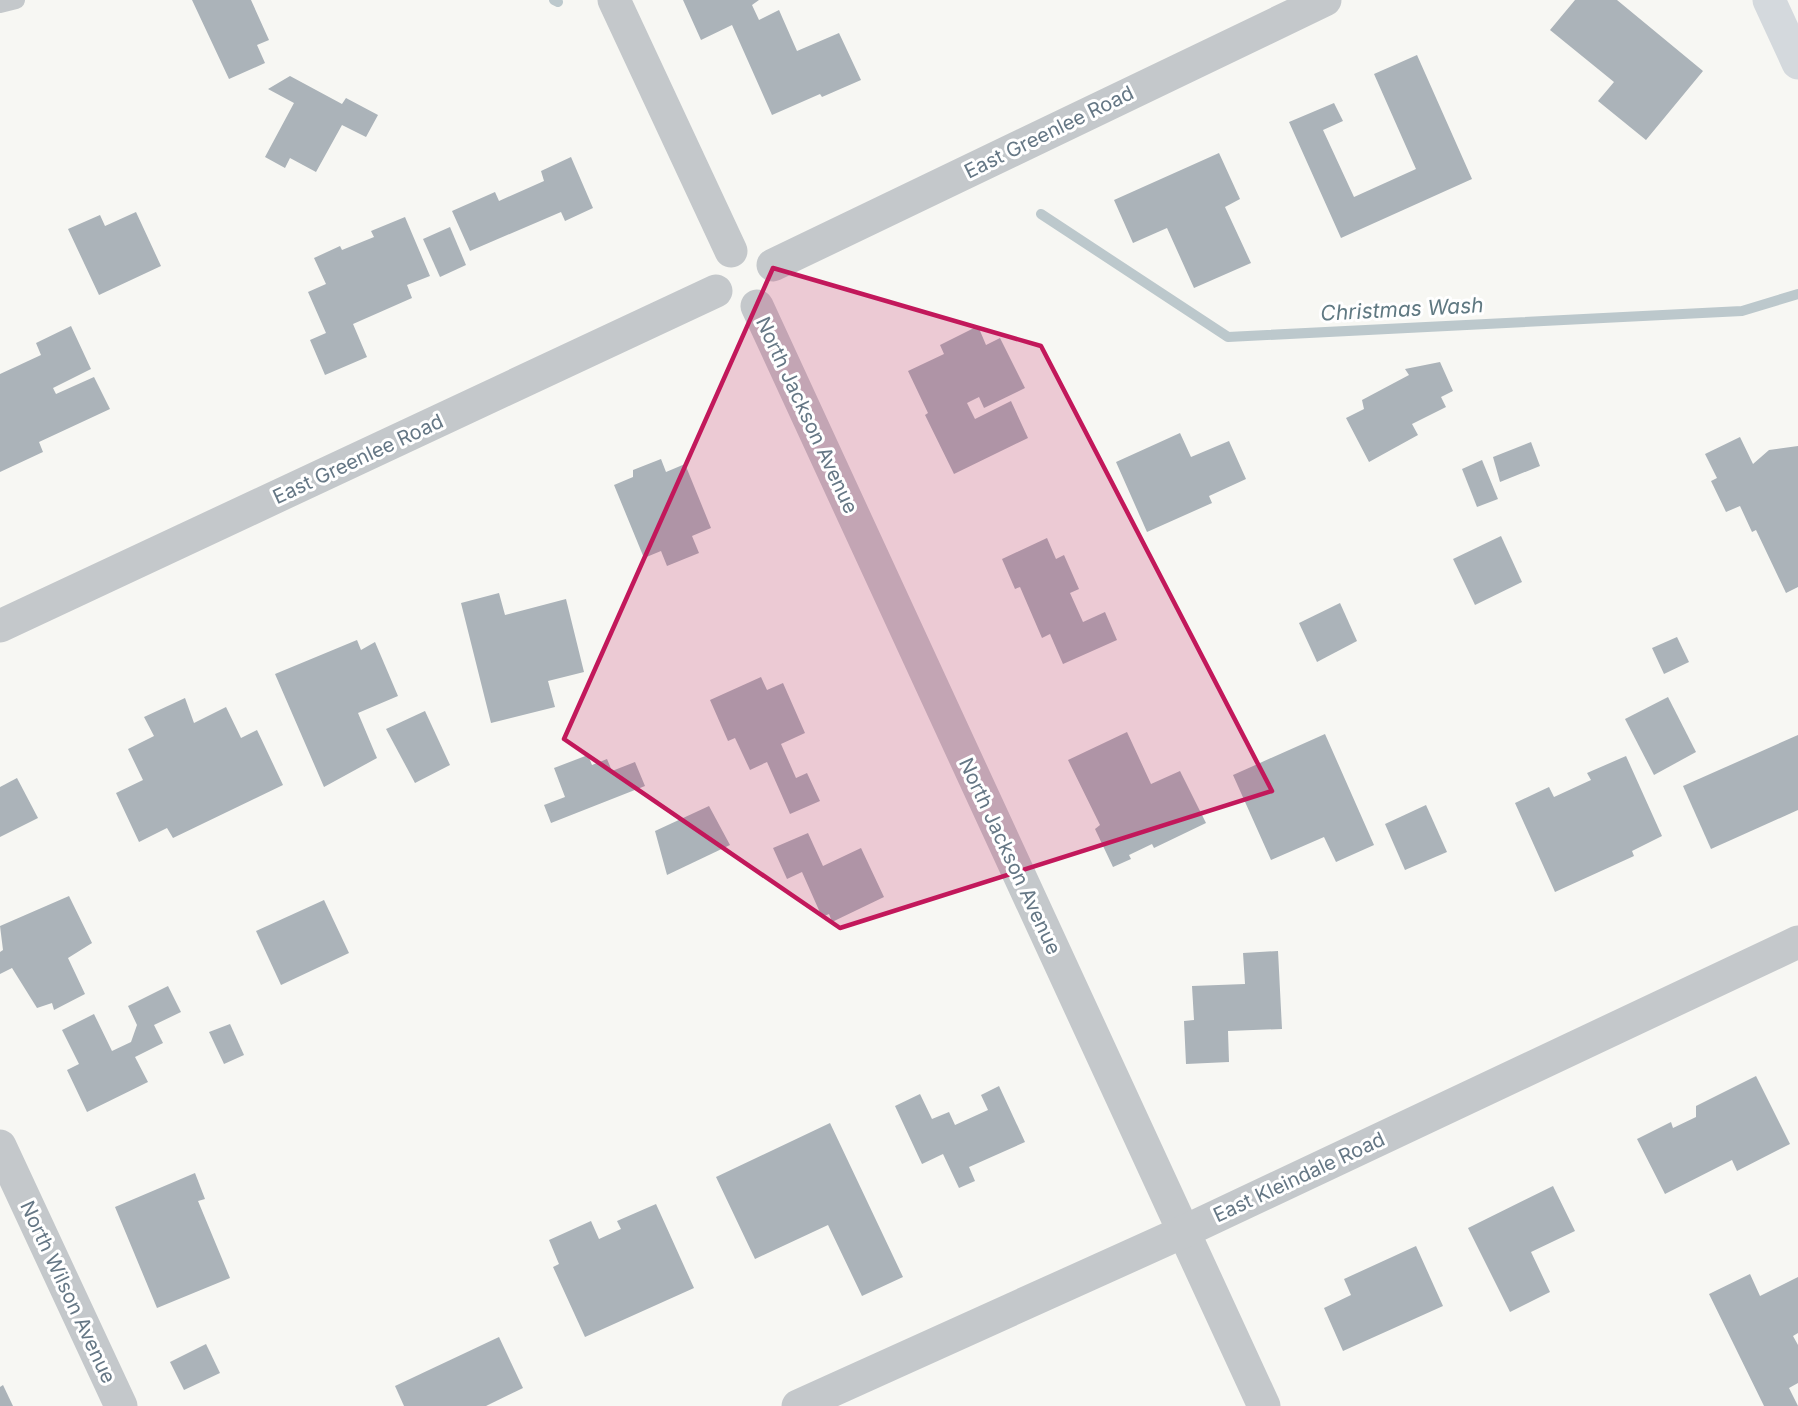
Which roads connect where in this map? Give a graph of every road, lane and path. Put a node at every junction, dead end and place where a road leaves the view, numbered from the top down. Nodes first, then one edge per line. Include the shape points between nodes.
1 (16, 0) edge
2 (614, 0) edge
3 (1325, 0) edge
4 (1768, 0) edge
5 (0, 4) edge
6 (1798, 63) edge
7 (731, 251) junction
8 (773, 264) junction
9 (716, 291) junction
10 (757, 306) junction
11 (0, 626) edge
12 (1798, 942) edge
13 (0, 1146) edge
14 (1183, 1232) junction
15 (121, 1406) edge
16 (798, 1406) edge
17 (1264, 1406) edge

1 - 5 lane
2 - 7 street
3 - 8 street, East Greenlee Road
4 - 6 main road
7 - 8 street via 750,248
7 - 9 street via 717,264
8 - 10 street via 775,284 766,301
9 - 10 street via 729,306
9 - 11 street, East Greenlee Road
10 - 14 street, North Jackson Avenue
12 - 14 street, East Kleindale Road
13 - 15 street, North Wilson Avenue
14 - 16 street, East Kleindale Road
14 - 17 street, North Jackson Avenue

